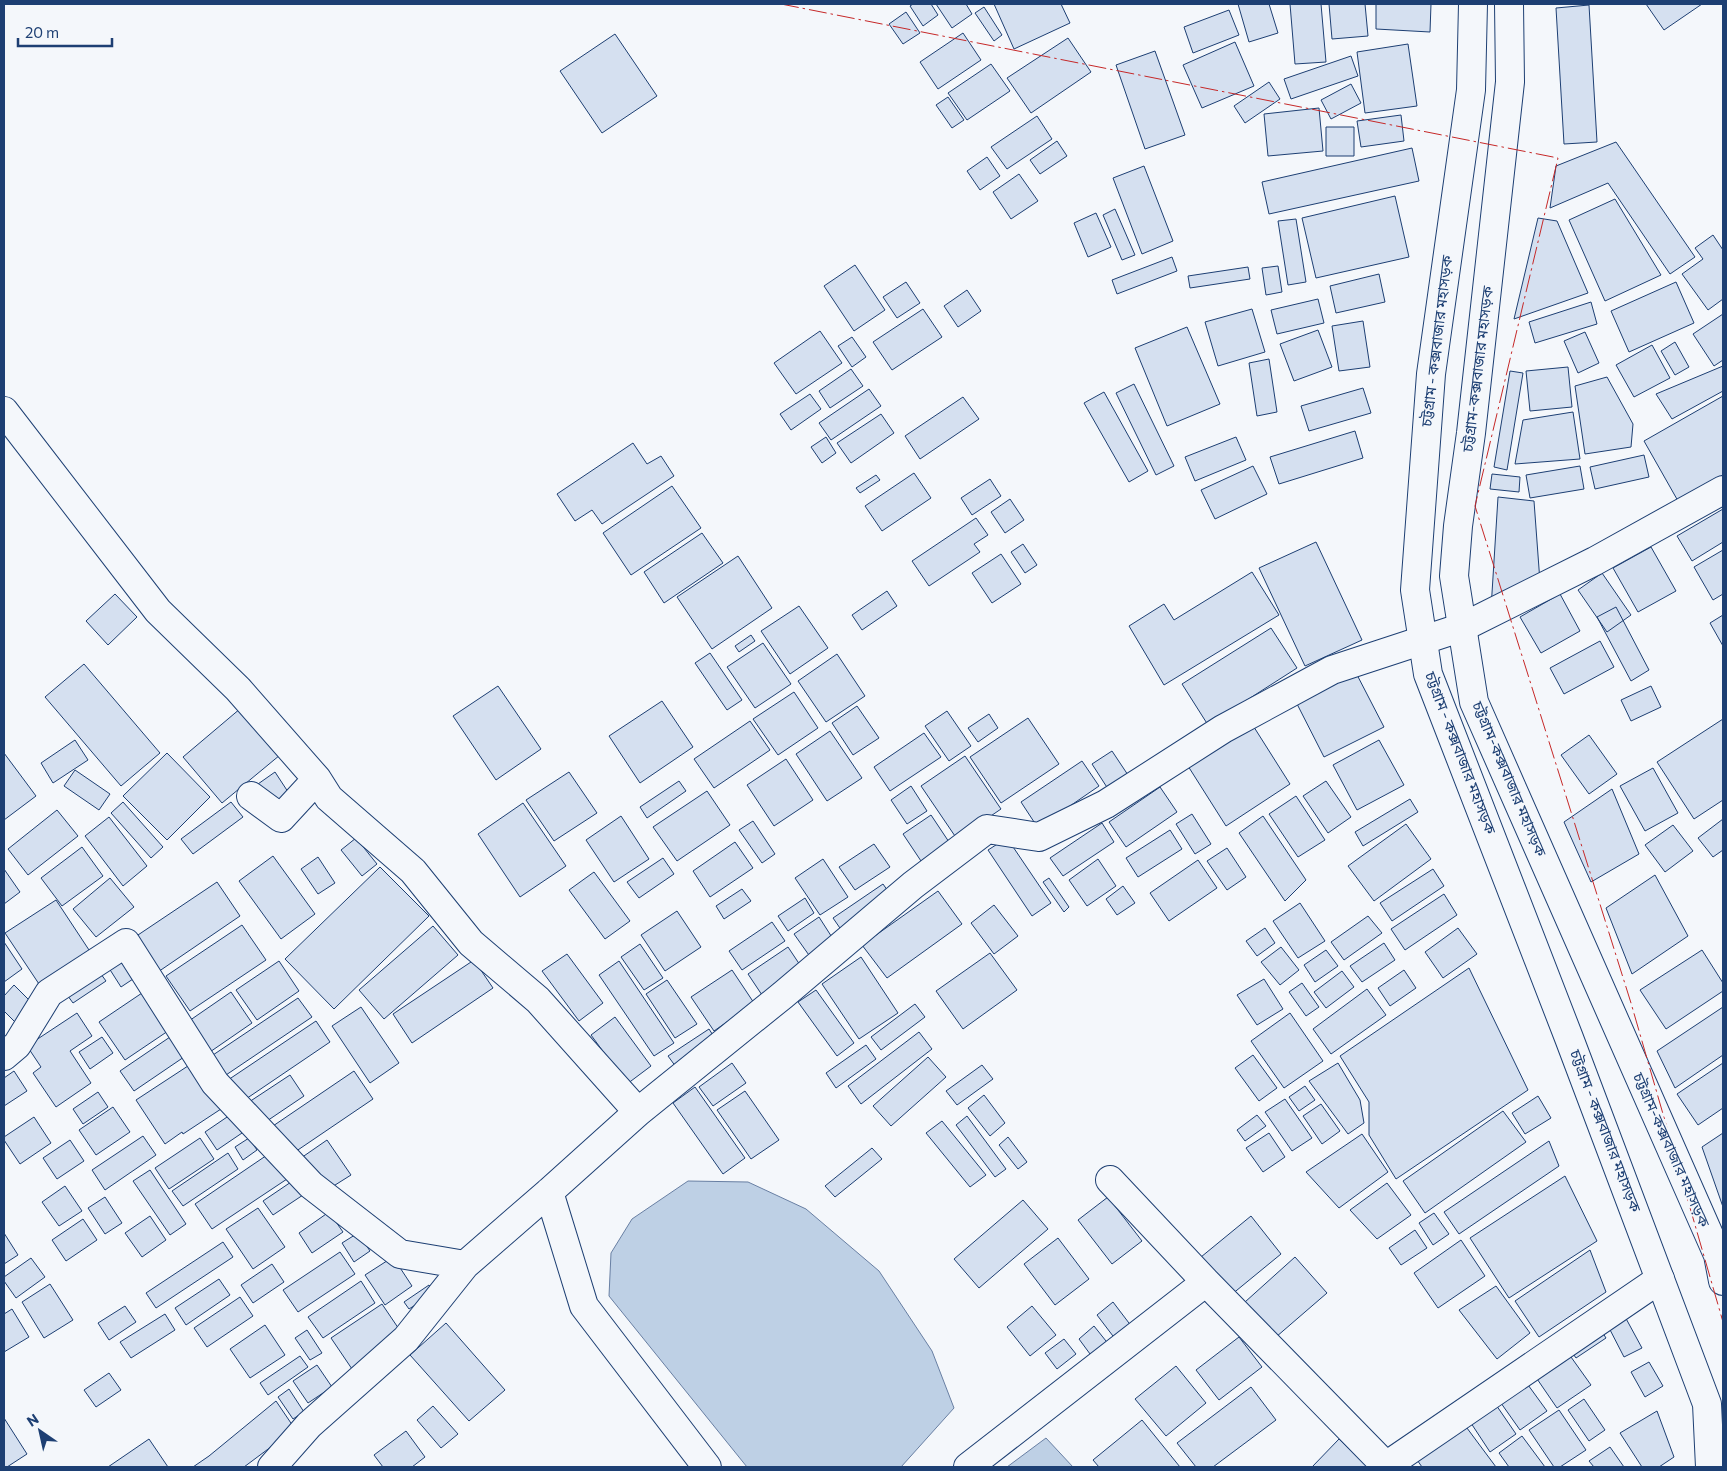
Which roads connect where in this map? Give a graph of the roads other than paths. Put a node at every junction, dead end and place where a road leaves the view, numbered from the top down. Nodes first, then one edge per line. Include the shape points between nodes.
1 (1472, 4) edge
2 (1509, 4) edge
3 (4, 411) edge
4 (1723, 490) edge
5 (1463, 627) junction
6 (1423, 639) junction
7 (317, 779) junction
8 (250, 796) dead end
9 (4, 1056) edge
10 (638, 1112) junction
11 (1110, 1180) dead end
12 (550, 1192) junction
13 (465, 1265) junction
14 (1660, 1279) junction
15 (1723, 1281) edge
16 (1206, 1282) junction
17 (272, 1467) edge
18 (707, 1467) edge
19 (968, 1467) edge
20 (1385, 1467) edge
21 (1710, 1467) edge

1 - 6 main road, চট্টগ্রাম - কক্সবাজার মহাসড়ক via 1471,90 1431,374 1415,590
2 - 5 main road, চট্টগ্রাম-কক্সবাজার মহাসড়ক via 1510,82 1454,576
3 - 7 main road via 158,611 238,690
4 - 5 main road via 1595,561
5 - 6 main road
5 - 15 main road, চট্টগ্রাম-কক্সবাজার মহাসড়ক via 1474,702 1718,1255
6 - 10 main road via 1332,670 1223,729 1106,804 1039,837 987,829 913,885
6 - 14 main road, চট্টগ্রাম - কক্সবাজার মহাসড়ক via 1428,674
7 - 8 main road via 281,818
7 - 10 main road via 330,798 413,871 471,943 538,1000
9 - 13 main road via 16,1045 49,993 126,943 215,1083 311,1185 400,1254
10 - 12 main road
11 - 16 main road
12 - 13 main road
12 - 18 main road via 584,1306
13 - 17 main road via 406,1338 309,1425
14 - 20 main road
14 - 21 main road, চট্টগ্রাম - কক্সবাজার মহাসড়ক via 1707,1404
16 - 19 main road
16 - 20 main road

